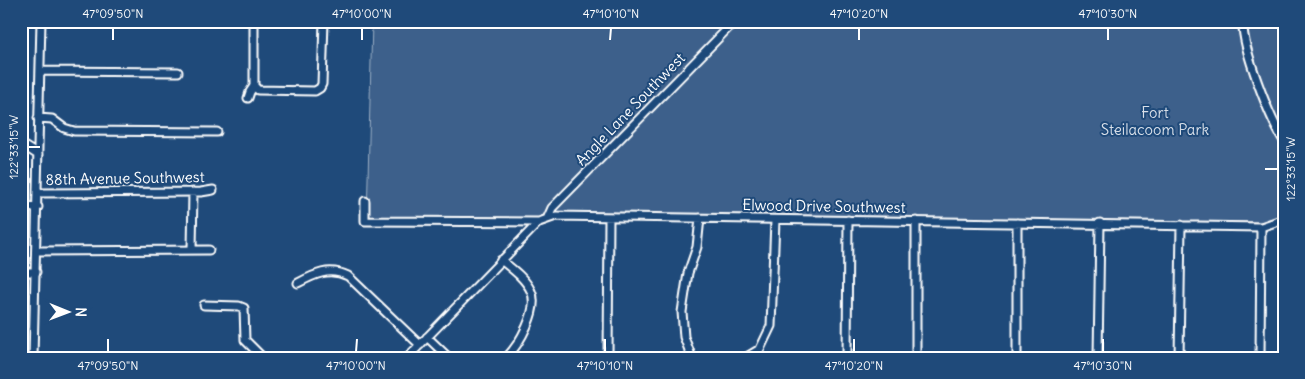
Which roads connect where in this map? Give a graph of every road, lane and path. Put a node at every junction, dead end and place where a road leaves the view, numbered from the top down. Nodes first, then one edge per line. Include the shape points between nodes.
1 (41, 21) edge
2 (254, 21) edge
3 (324, 21) edge
4 (735, 21) edge
5 (1243, 21) edge
6 (40, 71) junction
7 (178, 72) dead end
8 (254, 86) junction
9 (248, 98) dead end
10 (38, 118) junction
11 (217, 132) dead end
12 (1284, 141) edge
13 (21, 144) edge
14 (38, 154) junction
15 (213, 190) dead end
16 (193, 192) junction
17 (38, 194) junction
18 (366, 201) dead end
19 (21, 207) edge
20 (38, 207) junction
21 (548, 217) junction
22 (609, 217) junction
23 (700, 218) junction
24 (775, 220) junction
25 (848, 220) junction
26 (1284, 220) edge
27 (916, 221) junction
28 (539, 222) junction
29 (1017, 223) junction
30 (1100, 223) junction
31 (1181, 225) junction
32 (1261, 227) junction
33 (192, 249) junction
34 (209, 250) dead end
35 (37, 252) junction
36 (501, 260) junction
37 (21, 272) edge
38 (36, 272) junction
39 (298, 283) dead end
40 (204, 306) dead end
41 (427, 337) junction
42 (420, 344) junction
43 (510, 357) edge
44 (33, 358) edge
45 (263, 358) edge
46 (407, 358) edge
47 (449, 358) edge
48 (608, 358) edge
49 (692, 358) edge
50 (745, 358) edge
51 (847, 358) edge
52 (916, 358) edge
53 (1017, 358) edge
54 (1098, 358) edge
55 (1179, 358) edge
56 (1260, 358) edge

1 - 6 street
2 - 8 street
3 - 8 street via 320,88 315,91 258,90
4 - 21 street, Angle Lane Southwest via 552,208
5 - 12 street via 1247,51
6 - 7 street
6 - 10 street
8 - 9 street
10 - 11 street via 52,119 74,131
10 - 14 street
13 - 14 street
14 - 17 street
15 - 16 street, 88th Avenue Southwest
16 - 17 street, 88th Avenue Southwest
16 - 33 street
17 - 20 street
18 - 28 street, Elwood Drive Southwest via 365,221
19 - 20 street
20 - 35 street
21 - 22 street, Elwood Drive Southwest
21 - 28 street, Elwood Drive Southwest
22 - 23 street, Elwood Drive Southwest
22 - 48 street
23 - 24 street, Elwood Drive Southwest
23 - 49 street via 697,247 688,273 682,312 684,337
24 - 25 street, Elwood Drive Southwest
24 - 50 street via 771,326 760,349
25 - 27 street, Elwood Drive Southwest
25 - 51 street
26 - 32 street, Elwood Drive Southwest
27 - 29 street, Elwood Drive Southwest
27 - 52 street
28 - 36 street
29 - 30 street, Elwood Drive Southwest
29 - 53 street
30 - 31 street, Elwood Drive Southwest
30 - 54 street
31 - 32 street, Elwood Drive Southwest
31 - 55 street
32 - 56 street
33 - 34 street
33 - 35 street
35 - 38 street
36 - 41 street
36 - 43 street via 526,282 534,301 521,340
37 - 38 street
38 - 44 street
39 - 42 street via 327,271 348,276
40 - 45 street via 243,308 245,340
41 - 42 street
41 - 47 street
42 - 46 street

